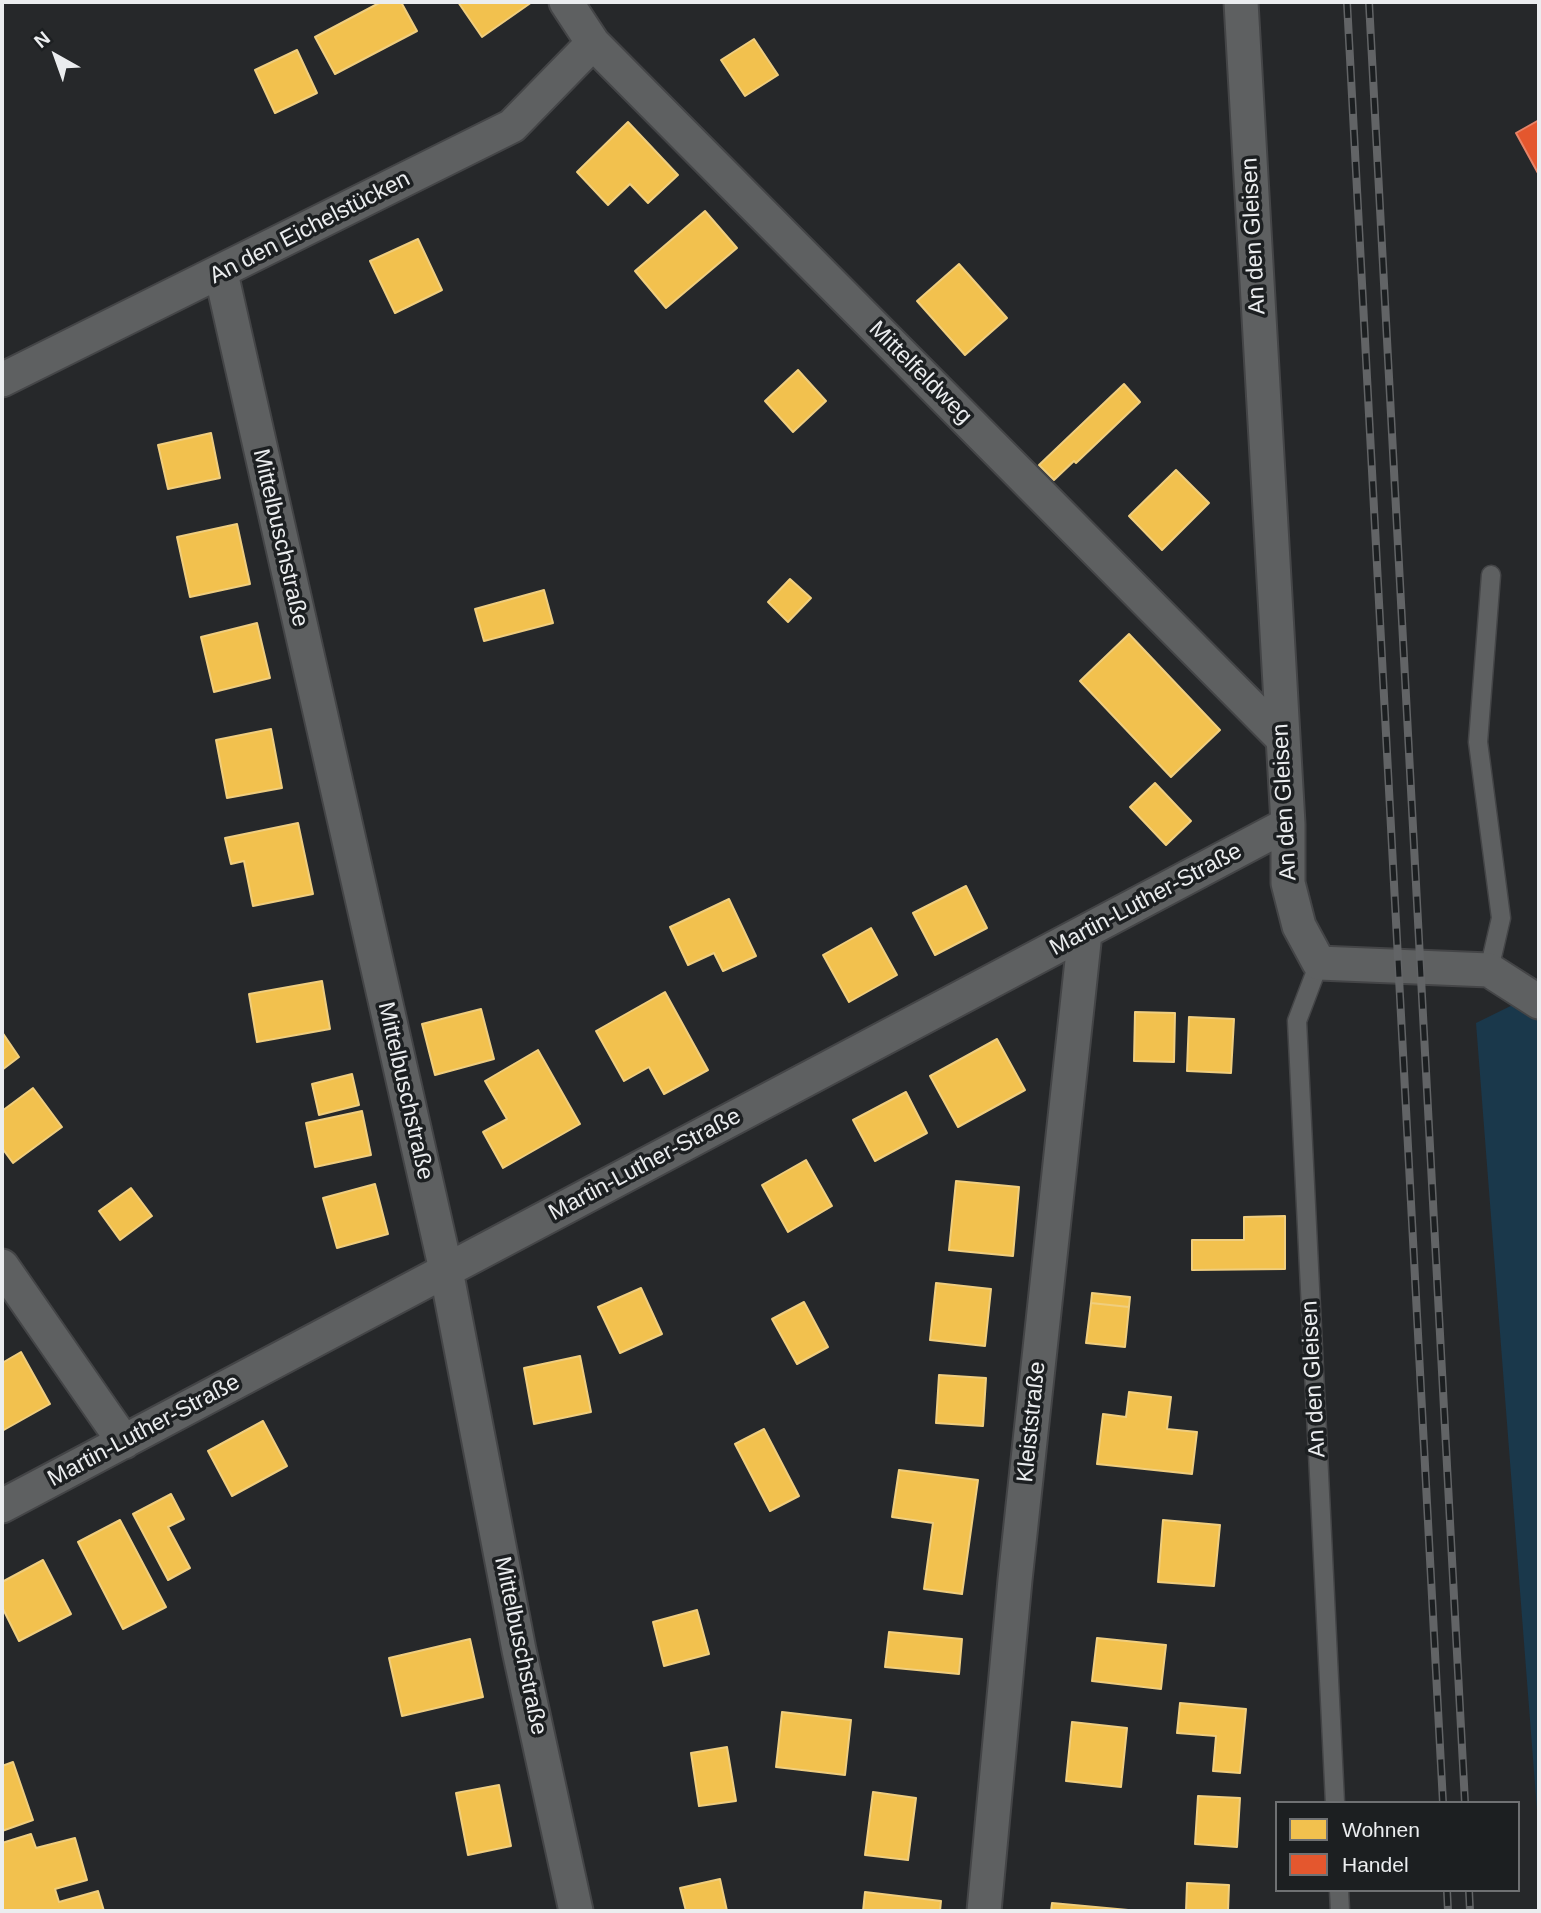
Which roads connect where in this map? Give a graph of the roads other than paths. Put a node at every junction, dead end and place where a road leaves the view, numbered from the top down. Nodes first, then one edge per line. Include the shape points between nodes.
1 (566, 2) edge
2 (1241, 2) edge
3 (593, 43) junction
4 (221, 273) junction
5 (2, 380) edge
6 (1491, 575) dead end
7 (1282, 738) junction
8 (1288, 824) junction
9 (1085, 933) junction
10 (1319, 963) junction
11 (1489, 971) junction
12 (1539, 1002) edge
13 (2, 1266) edge
14 (446, 1270) junction
15 (124, 1442) junction
16 (2, 1506) edge
17 (1335, 1801) edge
18 (1339, 1892) edge
19 (576, 1911) edge
20 (984, 1911) edge
21 (1340, 1911) edge

1 - 3 street, Mittelfeldweg
2 - 7 street, An den Gleisen
3 - 4 street, An den Eichelstücken via 512,127
3 - 7 street, Mittelfeldweg
4 - 5 street, An den Eichelstücken
4 - 14 street, Mittelbuschstraße
6 - 11 lane via 1478,742 1501,918
7 - 8 street, An den Gleisen
8 - 9 street, Martin-Luther-Straße
8 - 10 street, An den Gleisen via 1288,883 1299,926
9 - 14 street, Martin-Luther-Straße
9 - 20 street, Kleiststraße
10 - 11 street
10 - 17 lane, An den Gleisen via 1297,1021
11 - 12 street
13 - 15 street
14 - 15 street, Martin-Luther-Straße
14 - 19 street, Mittelbuschstraße via 519,1650
15 - 16 street, Martin-Luther-Straße
18 - 21 lane

